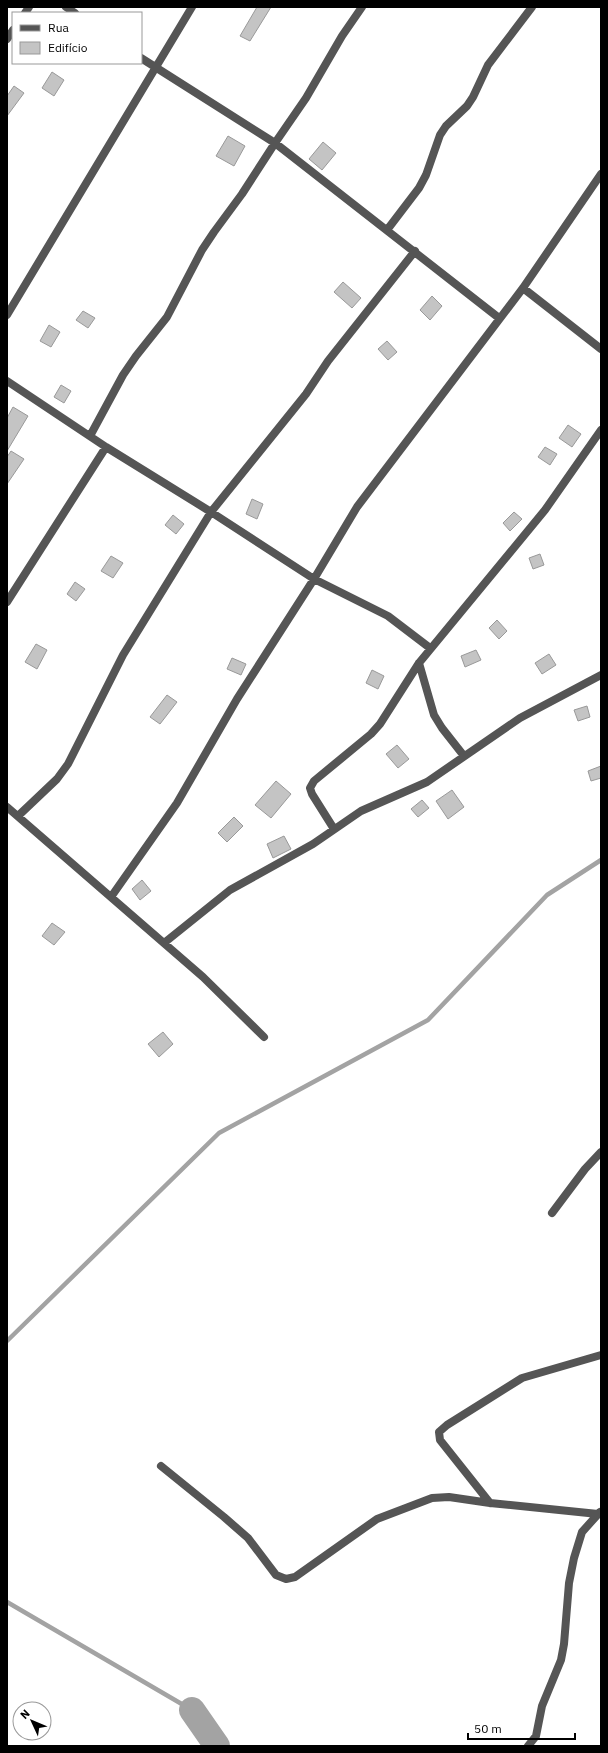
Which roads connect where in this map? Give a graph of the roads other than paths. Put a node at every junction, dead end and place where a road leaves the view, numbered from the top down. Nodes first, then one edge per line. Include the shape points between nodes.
1 (192, 7) edge
2 (362, 7) edge
3 (532, 7) edge
4 (142, 59) edge
5 (155, 67) junction
6 (275, 142) junction
7 (601, 174) edge
8 (387, 230) junction
9 (415, 251) junction
10 (523, 288) junction
11 (7, 315) edge
12 (499, 318) junction
13 (601, 349) edge
14 (7, 380) edge
15 (601, 430) edge
16 (90, 436) junction
17 (106, 447) junction
18 (211, 512) junction
19 (314, 579) junction
20 (7, 602) edge
21 (430, 648) junction
22 (419, 663) junction
23 (601, 675) edge
24 (464, 756) junction
25 (7, 808) edge
26 (18, 816) junction
27 (334, 829) junction
28 (111, 897) junction
29 (164, 943) junction
30 (264, 1037) dead end
31 (601, 1152) edge
32 (552, 1213) dead end
33 (601, 1355) edge
34 (161, 1466) dead end
35 (490, 1503) junction
36 (600, 1513) edge
37 (528, 1746) edge

1 - 5 street
2 - 6 street via 306,98
3 - 8 street via 488,65 474,97 446,126 419,188
4 - 5 street
5 - 6 street
5 - 11 street
6 - 8 street
6 - 16 street via 202,250 167,317 136,356
7 - 10 street
8 - 9 street
9 - 12 street
9 - 18 street via 328,361 306,394
10 - 12 street
10 - 13 street
12 - 19 street via 357,507
14 - 16 street
15 - 21 street via 545,510
16 - 17 street
17 - 18 street
17 - 20 street
18 - 19 street
18 - 26 street via 123,655 68,764 58,779
19 - 21 street via 388,616
19 - 28 street via 237,699 177,803
21 - 22 street
22 - 24 street via 434,715
22 - 27 street via 380,724 314,781 310,788
23 - 24 street via 520,718
24 - 27 street via 426,782 361,811
25 - 26 street
26 - 28 street
27 - 29 street via 313,844 230,890
28 - 29 street
29 - 30 street
31 - 32 street
33 - 35 street via 522,1378 439,1432 440,1440
34 - 35 street via 248,1538 276,1574 286,1579 295,1577 377,1519 432,1498 449,1497
35 - 36 street
36 - 37 street via 582,1532 569,1583 561,1660 542,1706 536,1736

